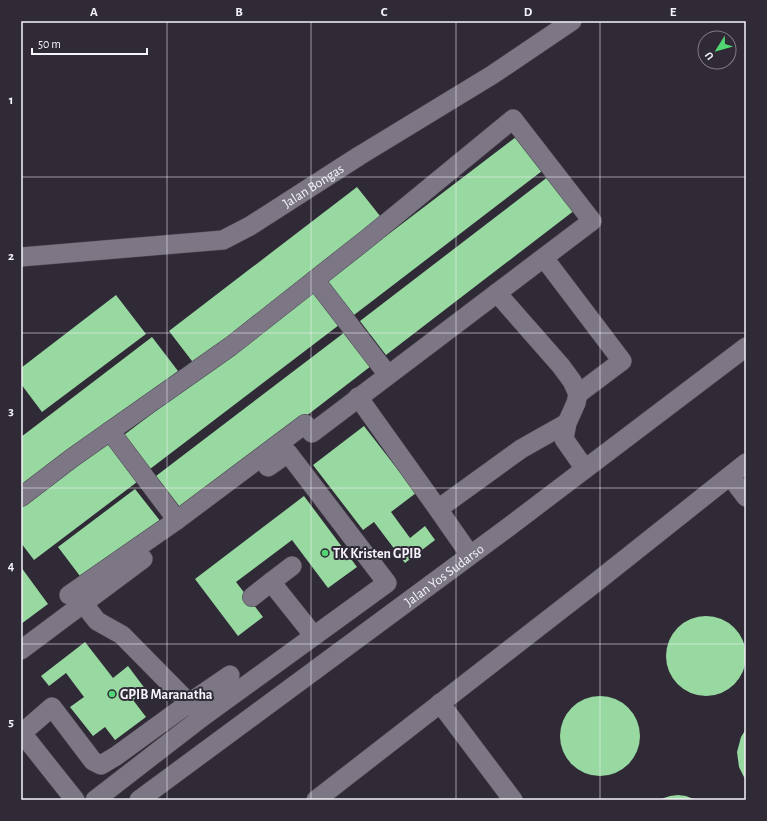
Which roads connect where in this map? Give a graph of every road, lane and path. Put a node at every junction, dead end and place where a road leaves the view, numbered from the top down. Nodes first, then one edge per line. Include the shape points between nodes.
1 (572, 21) edge
2 (21, 257) edge
3 (544, 258) junction
4 (315, 280) junction
5 (497, 293) junction
6 (746, 347) edge
7 (388, 375) junction
8 (578, 394) junction
9 (358, 397) junction
10 (567, 423) junction
11 (110, 431) junction
12 (746, 463) edge
13 (585, 469) junction
14 (730, 476) junction
15 (21, 497) edge
16 (746, 497) edge
17 (438, 509) junction
18 (177, 520) junction
19 (470, 555) junction
20 (292, 566) dead end
21 (271, 582) junction
22 (252, 597) dead end
23 (76, 599) junction
24 (314, 636) junction
25 (21, 650) edge
26 (230, 675) dead end
27 (189, 703) junction
28 (440, 703) junction
29 (201, 718) junction
30 (21, 732) edge
31 (74, 800) edge
32 (95, 800) edge
33 (138, 800) edge
34 (316, 800) edge
35 (514, 800) edge

1 - 2 street, Jalan Bongas via 492,75 250,226 223,240
3 - 4 street via 592,221 513,118
3 - 5 street
3 - 8 street via 622,361
4 - 7 street
4 - 11 street via 231,346
5 - 7 street
5 - 8 street via 561,366
6 - 13 street, Jalan Yos Sudarso
7 - 9 street
8 - 10 street
9 - 17 street
9 - 18 street via 312,433 305,424
10 - 13 street via 564,439
10 - 17 street via 521,449
11 - 15 street
11 - 18 street
12 - 14 street
13 - 19 street, Jalan Yos Sudarso
14 - 16 street
14 - 28 street
17 - 19 street
18 - 23 street
19 - 33 street, Jalan Yos Sudarso
20 - 21 street
21 - 22 street
21 - 24 street
23 - 24 street via 288,453 387,583
23 - 25 street
23 - 27 street via 97,621 122,635
24 - 29 street
26 - 27 street
27 - 29 street
27 - 30 street via 101,765 93,761 52,707
28 - 34 street
28 - 35 street
29 - 32 street
30 - 31 street

